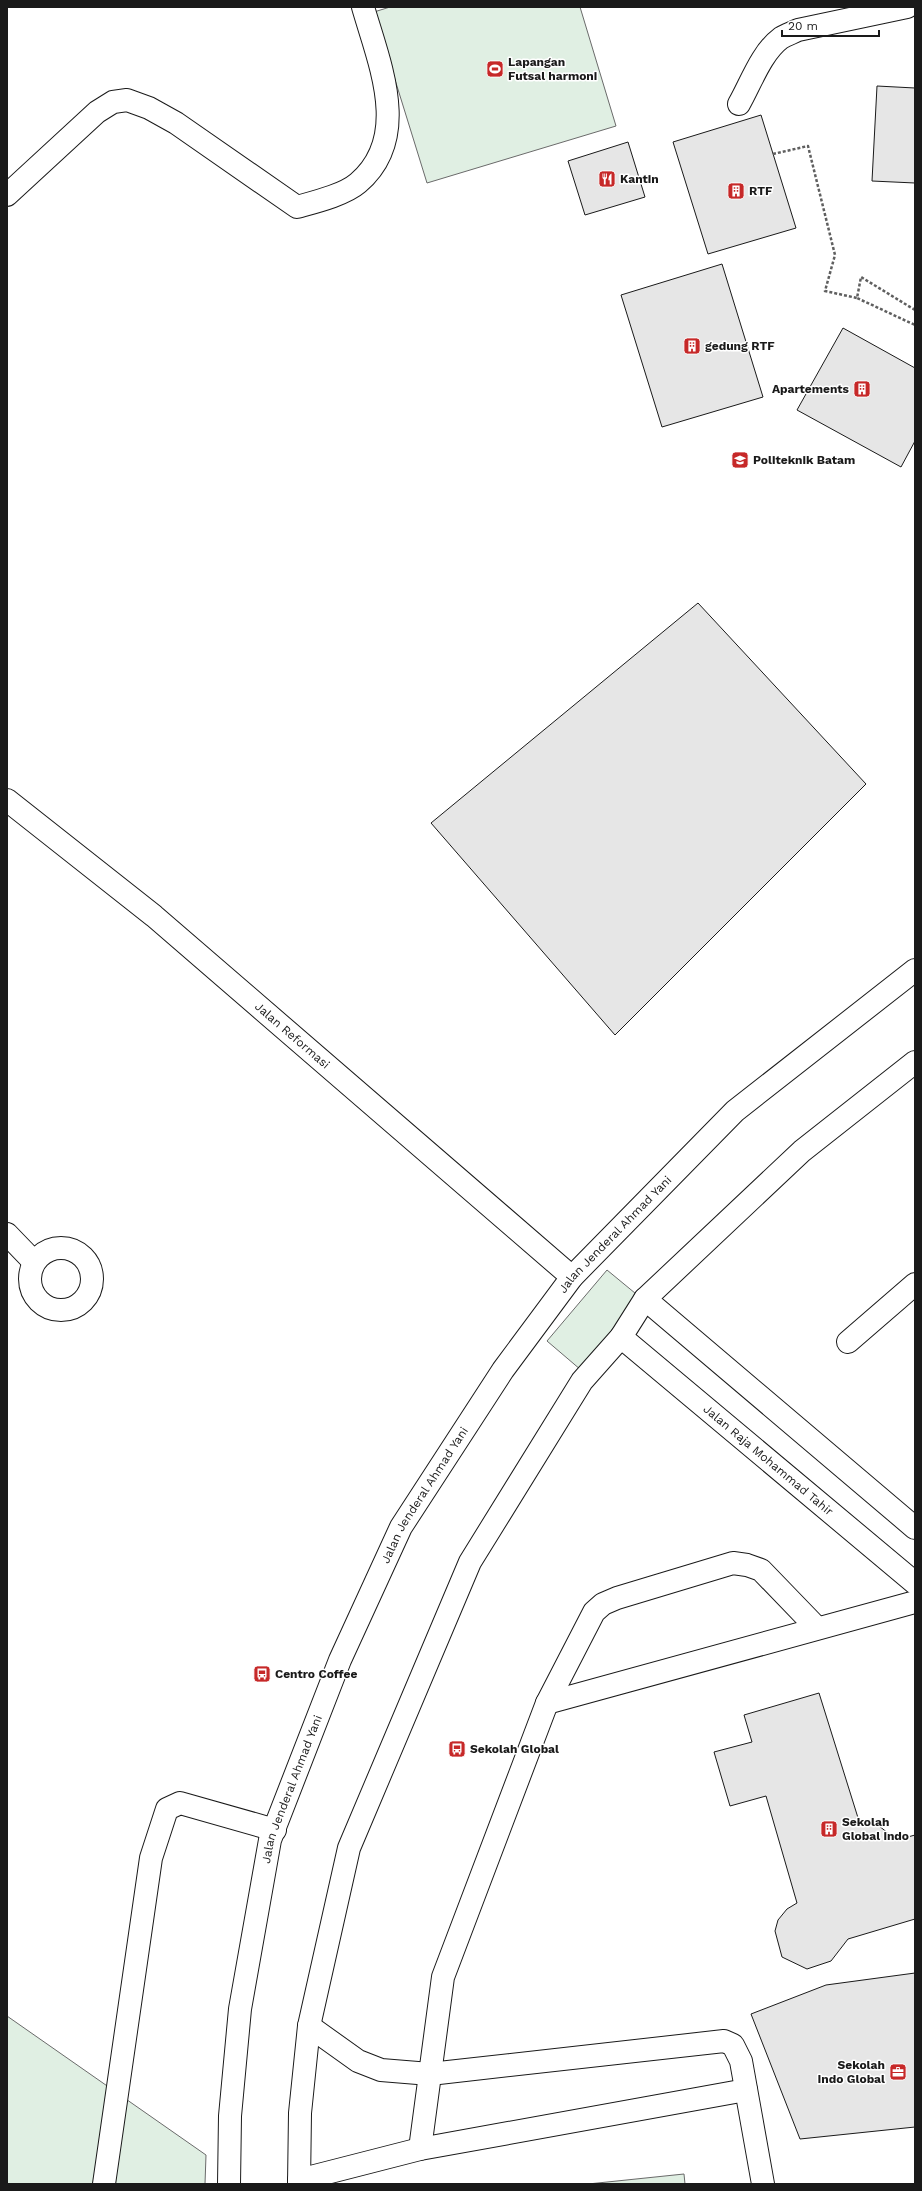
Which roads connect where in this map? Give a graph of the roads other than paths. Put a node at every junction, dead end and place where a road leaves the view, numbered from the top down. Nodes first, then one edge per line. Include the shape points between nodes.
1 (363, 7) edge
2 (907, 7) edge
3 (739, 104) dead end
4 (7, 195) edge
5 (7, 800) edge
6 (915, 970) edge
7 (915, 1062) edge
8 (7, 1234) edge
9 (34, 1262) dead end
10 (572, 1277) junction
11 (915, 1284) edge
12 (645, 1299) junction
13 (622, 1337) junction
14 (848, 1342) dead end
15 (915, 1528) edge
16 (915, 1583) edge
17 (915, 1602) edge
18 (817, 1628) junction
19 (547, 1702) junction
20 (275, 1830) junction
21 (309, 2026) junction
22 (430, 2074) junction
23 (746, 2090) junction
24 (420, 2149) junction
25 (299, 2182) edge
26 (104, 2184) edge
27 (229, 2184) edge
28 (763, 2184) edge

1 - 4 main road via 389,107 388,134 376,163 358,184 325,199 296,207 176,122 127,100 114,102 97,112
2 - 3 main road via 798,30 782,38 772,46
5 - 10 main road, Jalan Reformasi via 154,916
6 - 10 main road, Jalan Jenderal Ahmad Yani via 735,1111
7 - 12 main road via 802,1151
8 - 9 main road
10 - 20 main road, Jalan Jenderal Ahmad Yani via 503,1370 401,1527 340,1660
11 - 14 main road
12 - 13 main road
12 - 15 main road
13 - 16 main road, Jalan Raja Mohammad Tahir
13 - 21 main road via 582,1381 470,1562 349,1848
17 - 18 main road
18 - 19 main road
18 - 19 main road via 761,1570 732,1563 603,1604 594,1612
19 - 22 main road via 443,1977
20 - 26 main road via 180,1803 167,1809 151,1858
20 - 27 main road, Jalan Jenderal Ahmad Yani via 270,1840 240,2009 230,2116
21 - 22 main road via 358,2061 381,2070
21 - 25 main road via 300,2113
22 - 23 main road via 724,2041 733,2045 742,2061
22 - 24 main road
23 - 24 main road
23 - 28 main road
24 - 25 main road

